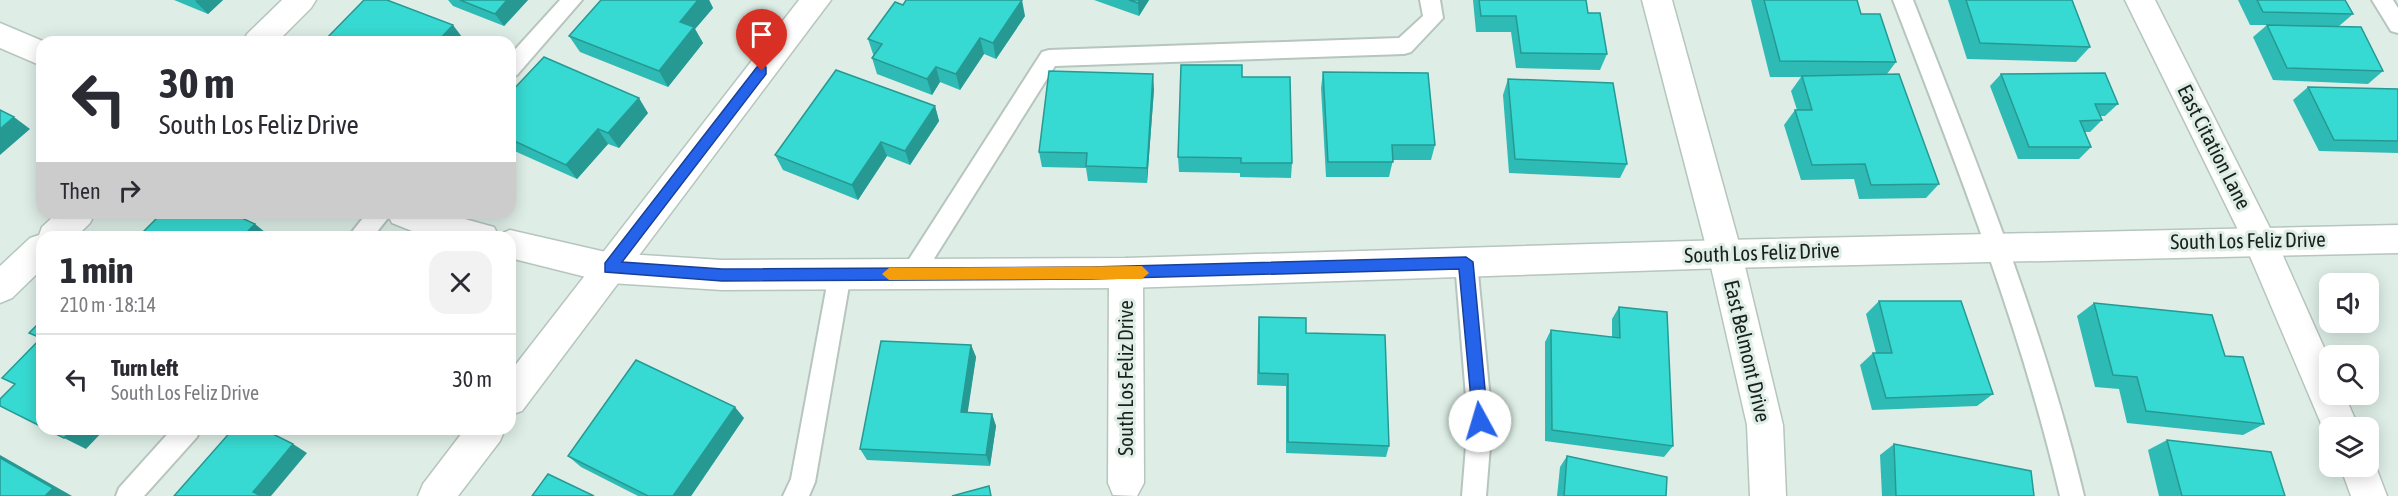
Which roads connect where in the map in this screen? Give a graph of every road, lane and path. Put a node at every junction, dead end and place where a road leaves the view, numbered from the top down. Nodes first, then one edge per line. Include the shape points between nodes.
1 (301, 0) edge
2 (572, 0) edge
3 (816, 0) edge
4 (1430, 0) edge
5 (1657, 0) edge
6 (1903, 0) edge
7 (2140, 0) edge
8 (2382, 0) edge
9 (2398, 25) edge
10 (0, 35) edge
11 (264, 36) edge
12 (36, 51) edge
13 (516, 62) edge
14 (73, 219) edge
15 (376, 219) edge
16 (416, 219) edge
17 (60, 231) edge
18 (364, 231) edge
19 (458, 231) edge
20 (2398, 239) edge
21 (2260, 240) junction
22 (516, 245) edge
23 (1998, 247) junction
24 (36, 254) edge
25 (1725, 254) junction
26 (1466, 262) junction
27 (610, 268) junction
28 (1126, 273) junction
29 (840, 274) junction
30 (912, 274) junction
31 (0, 288) edge
32 (516, 391) edge
33 (2337, 417) edge
34 (183, 435) edge
35 (482, 435) edge
36 (2362, 477) edge
37 (1126, 483) dead end
38 (128, 496) edge
39 (436, 496) edge
40 (795, 496) edge
41 (1474, 496) edge
42 (1768, 496) edge
43 (2072, 496) edge
44 (2369, 496) edge

1 - 11 street
2 - 13 lane
3 - 27 street
4 - 30 lane via 1433,18 1404,46 1049,58
5 - 25 street, East Belmont Drive
6 - 23 lane
7 - 21 street, East Citation Lane
8 - 9 lane
10 - 12 street
14 - 17 street
15 - 18 lane
16 - 19 street
20 - 21 street, South Los Feliz Drive
21 - 23 street, South Los Feliz Drive
21 - 33 street, East Citation Lane
22 - 27 street, South Los Feliz Drive
23 - 25 street, South Los Feliz Drive
23 - 43 lane via 2061,447
24 - 31 street
25 - 26 street, South Los Feliz Drive
25 - 42 street, East Belmont Drive via 1766,424
26 - 28 street, South Los Feliz Drive
26 - 41 lane via 1480,421
27 - 29 street, South Los Feliz Drive via 722,275
27 - 32 street
28 - 30 street, South Los Feliz Drive
28 - 37 street, South Los Feliz Drive
29 - 30 street, South Los Feliz Drive
29 - 40 lane via 803,482
34 - 38 lane
35 - 39 street
36 - 44 street

